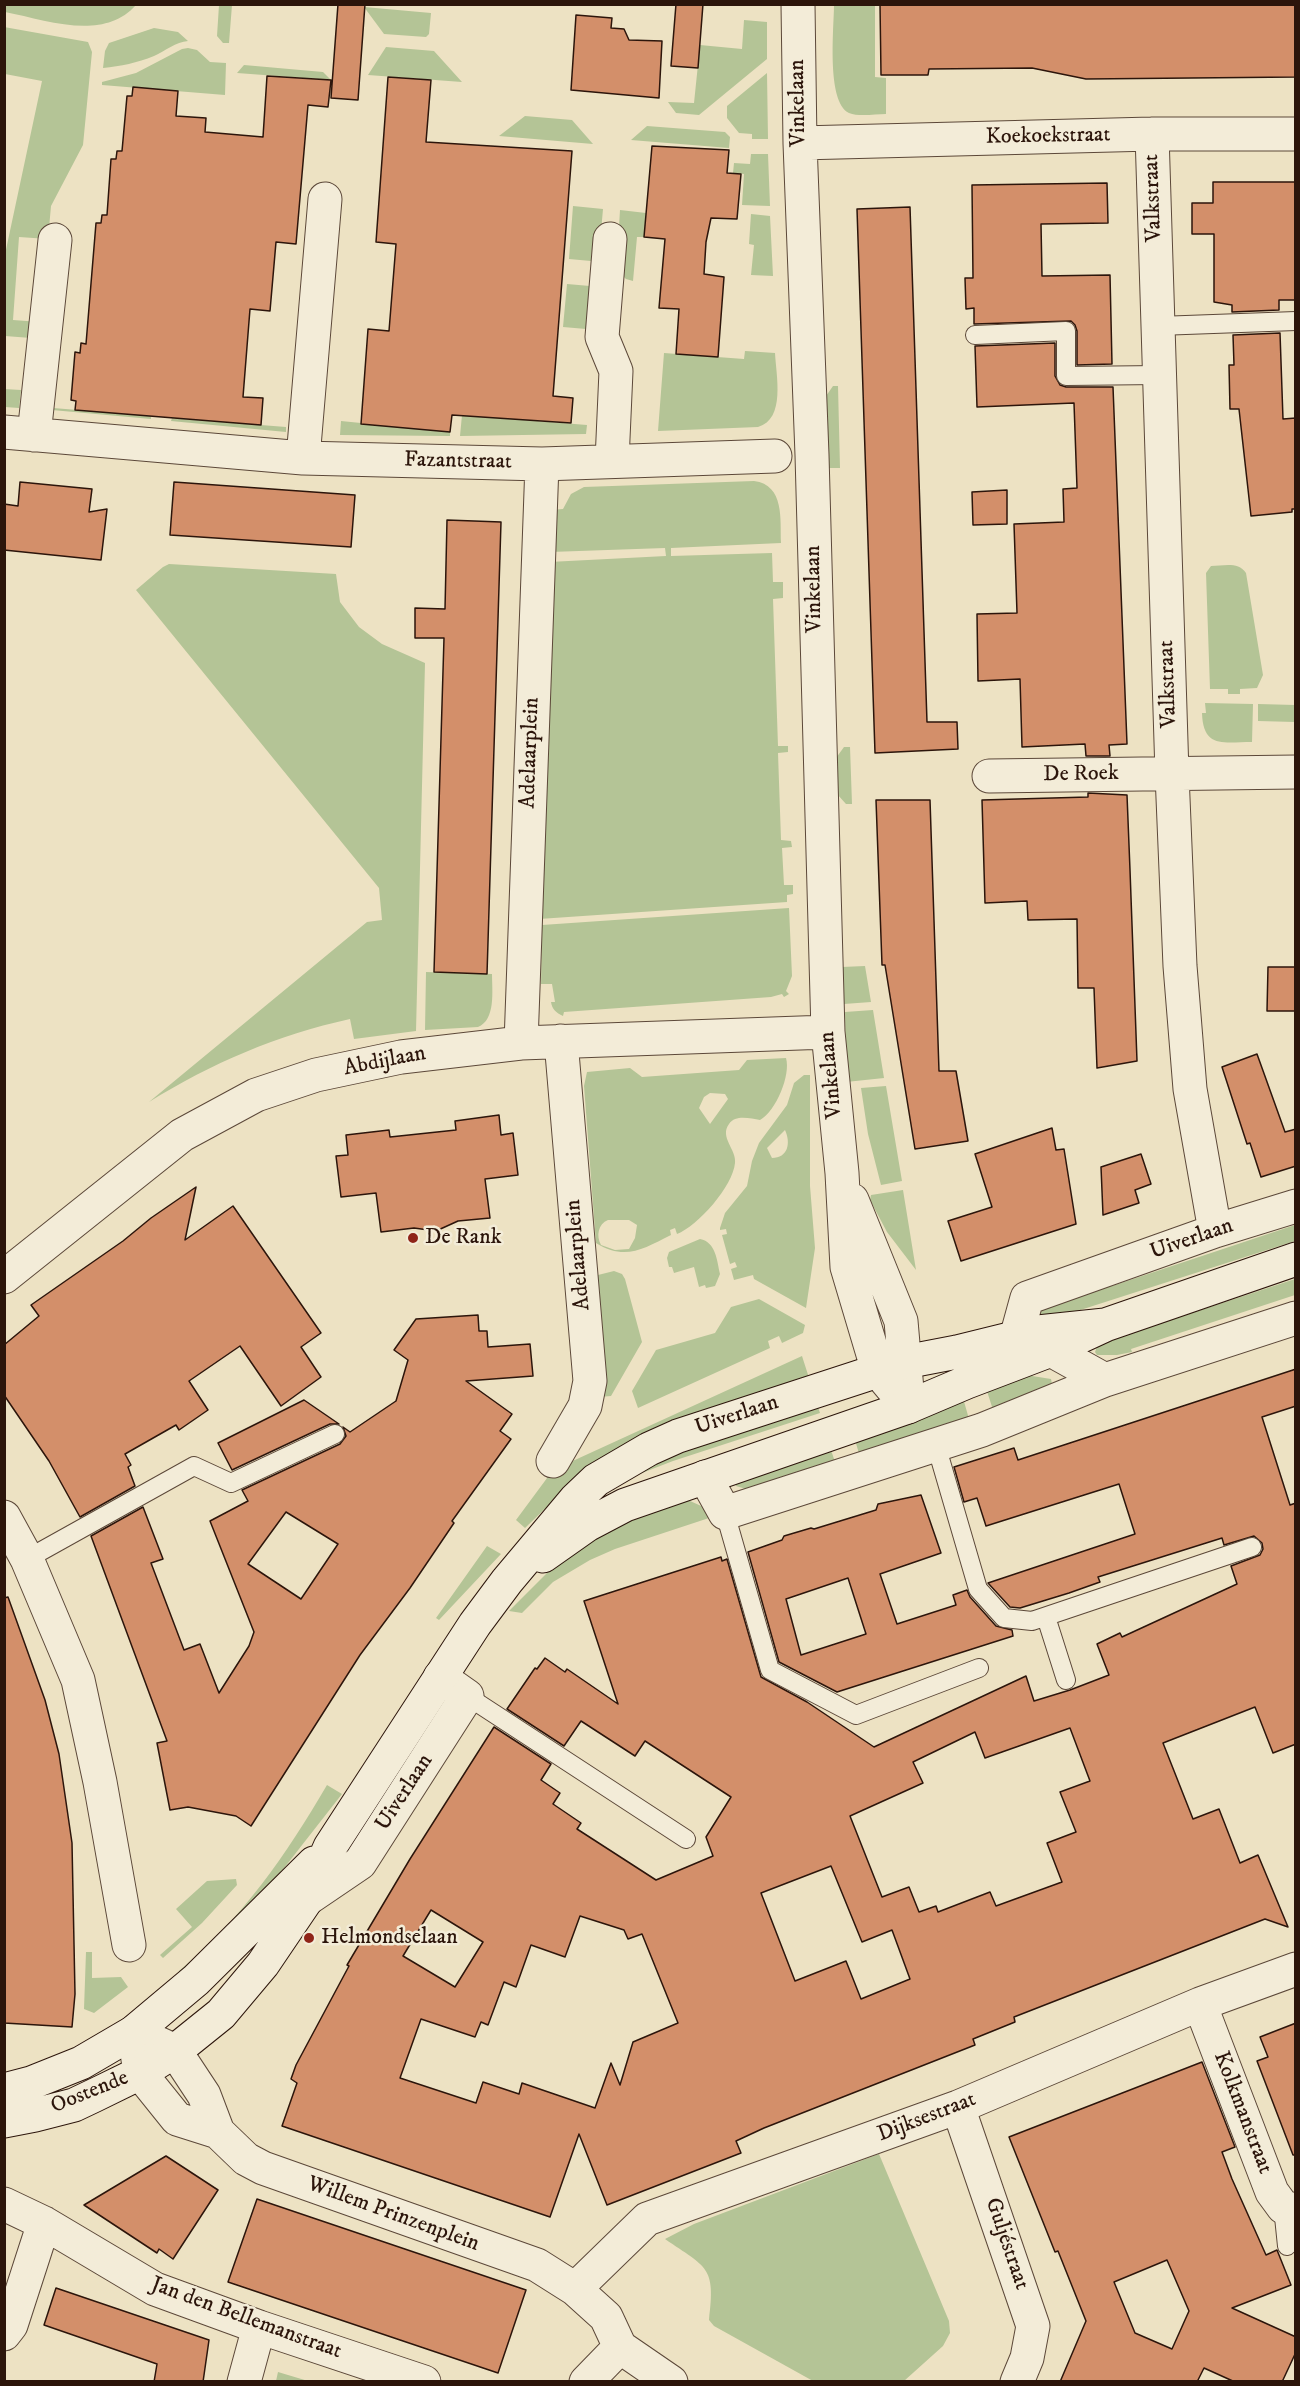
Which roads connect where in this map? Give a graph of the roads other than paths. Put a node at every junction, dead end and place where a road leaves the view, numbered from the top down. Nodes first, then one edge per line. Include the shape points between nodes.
1 (798, 4) edge
2 (1152, 134) junction
3 (1296, 134) edge
4 (800, 143) junction
5 (325, 199) dead end
6 (610, 239) dead end
7 (55, 240) dead end
8 (1296, 321) edge
9 (1158, 326) junction
10 (975, 334) dead end
11 (1160, 375) junction
12 (19, 433) edge
13 (775, 456) dead end
14 (303, 458) junction
15 (612, 461) junction
16 (542, 464) junction
17 (1296, 772) edge
18 (1172, 774) junction
19 (989, 776) dead end
20 (828, 1032) junction
21 (561, 1041) junction
22 (520, 1043) junction
23 (1296, 1206) edge
24 (1215, 1231) junction
25 (1296, 1259) edge
26 (4, 1277) edge
27 (1296, 1318) edge
28 (1105, 1325) junction
29 (1016, 1338) junction
30 (1051, 1350) junction
31 (892, 1366) junction
32 (1105, 1380) junction
33 (908, 1407) junction
34 (335, 1434) dead end
35 (936, 1444) junction
36 (553, 1461) dead end
37 (705, 1477) junction
38 (725, 1513) junction
39 (4, 1517) edge
40 (1252, 1547) dead end
41 (27, 1559) junction
42 (507, 1581) junction
43 (1046, 1617) junction
44 (979, 1668) dead end
45 (440, 1677) junction
46 (1066, 1680) dead end
47 (467, 1696) junction
48 (686, 1839) dead end
49 (330, 1847) junction
50 (307, 1899) junction
51 (129, 1945) dead end
52 (1296, 1969) edge
53 (1200, 2004) junction
54 (134, 2032) junction
55 (175, 2051) junction
56 (140, 2073) junction
57 (4, 2090) edge
58 (958, 2107) junction
59 (4, 2121) edge
60 (218, 2132) junction
61 (4, 2204) edge
62 (1289, 2209) edge
63 (44, 2223) junction
64 (1287, 2246) dead end
65 (575, 2289) junction
66 (259, 2327) junction
67 (4, 2334) edge
68 (620, 2347) junction
69 (244, 2382) edge
70 (424, 2382) edge
71 (586, 2382) edge
72 (671, 2382) edge
73 (1017, 2382) edge

1 - 4 street, Vinkelaan
2 - 3 street, Koekoekstraat
2 - 4 street, Koekoekstraat
2 - 9 street, Valkstraat
4 - 20 street, Vinkelaan
5 - 14 street
6 - 15 street via 602,337 616,371
7 - 12 street, Fazantstraat
8 - 9 lane
9 - 11 street, Valkstraat
10 - 11 lane via 1066,331 1066,376
11 - 18 street, Valkstraat
12 - 14 street, Fazantstraat
13 - 15 street, Fazantstraat
14 - 16 street, Fazantstraat
15 - 16 street, Fazantstraat
16 - 22 street, Adelaarplein
17 - 18 street, De Roek
18 - 19 street, De Roek
18 - 24 street, Valkstraat via 1190,1089
20 - 21 street, Abdijlaan
20 - 31 street, Vinkelaan via 842,1173 901,1321
21 - 22 street, Abdijlaan
21 - 36 street, Adelaarplein via 590,1381 585,1406
22 - 26 street, Abdijlaan via 401,1057 316,1076 256,1095 182,1135
23 - 24 street, Uiverlaan
24 - 29 street, Uiverlaan via 1027,1298
25 - 28 street, Uiverlaan
27 - 32 street
28 - 29 street, Uiverlaan
28 - 30 street, Uiverlaan
29 - 31 street, Uiverlaan
30 - 32 street
30 - 33 street, Uiverlaan
31 - 33 street, Vinkelaan
31 - 42 street, Uiverlaan via 688,1432 619,1465 574,1500
32 - 35 street via 982,1430
33 - 37 street, Uiverlaan
34 - 41 lane via 231,1484 194,1466
35 - 38 street
35 - 43 lane via 978,1589 1004,1618 1032,1622
37 - 38 street
37 - 42 street, Uiverlaan via 625,1504 587,1525
38 - 44 lane via 770,1670 856,1715
39 - 41 street
40 - 43 lane
41 - 51 street via 78,1680
42 - 45 street, Uiverlaan
43 - 46 lane
45 - 47 street
45 - 49 street, Uiverlaan
47 - 48 lane
47 - 50 street, Uiverlaan via 360,1863
49 - 50 street, Uiverlaan
49 - 54 street, Uiverlaan via 196,1980
50 - 55 street, Uiverlaan via 244,1988 221,2014
52 - 53 street, Dijksestraat
53 - 58 street, Dijksestraat
53 - 62 street, Kolkmanstraat via 1272,2192
54 - 55 street
54 - 56 street, Willem Prinzenplein
54 - 57 street, Oostende via 81,2063
55 - 56 street, Uiverlaan
55 - 60 street, Willem Prinzenplein via 204,2095
56 - 59 street, Oostende via 74,2105
56 - 60 street, Willem Prinzenplein via 177,2120
58 - 65 street, Dijksestraat via 647,2219
58 - 73 street, Guljéstraat via 1033,2326 1028,2358
60 - 65 street, Willem Prinzenplein via 246,2159 263,2168 537,2265
61 - 63 street
62 - 64 lane
63 - 66 street, Jan den Bellemanstraat via 155,2289
63 - 67 street via 11,2325
65 - 68 street, Willem Prinzenplein via 606,2318
66 - 69 street
66 - 70 street, Jan den Bellemanstraat
68 - 71 street
68 - 72 street

